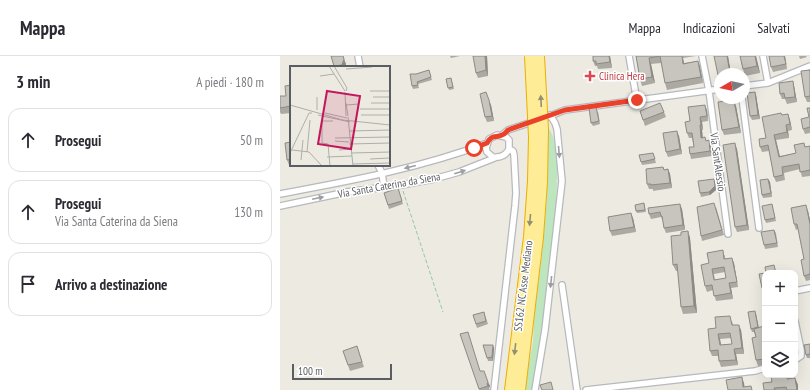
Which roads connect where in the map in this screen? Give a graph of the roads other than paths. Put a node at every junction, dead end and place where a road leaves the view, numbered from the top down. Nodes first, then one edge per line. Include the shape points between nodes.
1 (358, 56) edge
2 (530, 56) edge
3 (539, 56) edge
4 (629, 56) edge
5 (702, 56) edge
6 (763, 56) edge
7 (360, 66) edge
8 (810, 66) edge
9 (768, 82) junction
10 (750, 85) edge
11 (709, 91) junction
12 (714, 91) edge
13 (637, 100) junction
14 (743, 104) edge
15 (550, 116) junction
16 (516, 128) junction
17 (502, 135) junction
18 (509, 140) junction
19 (487, 143) junction
20 (509, 149) junction
21 (497, 157) junction
22 (378, 166) edge
23 (382, 173) junction
24 (538, 182) junction
25 (384, 187) junction
26 (288, 193) junction
27 (280, 194) edge
28 (290, 204) junction
29 (280, 206) edge
30 (759, 228) dead end
31 (728, 234) dead end
32 (562, 285) dead end
33 (810, 288) edge
34 (798, 290) edge
35 (798, 336) edge
36 (798, 358) edge
37 (762, 369) edge
38 (494, 390) edge
39 (510, 390) edge
40 (520, 390) edge
41 (534, 390) edge
42 (577, 390) edge
43 (586, 390) edge

1 - 7 street
2 - 24 highway, bridge
24 -> 3 highway, SS162 NC Asse Mediano, bridge via 543,129
4 - 13 street
5 - 11 street, Via Sant'Alessio
6 - 9 street
8 - 9 street
9 - 10 street
11 - 12 street
11 - 13 street
11 - 31 street, Via Sant'Alessio
13 - 15 street via 565,110
14 - 30 street
15 - 16 street
15 -> 41 street via 557,129 562,181 545,330
16 - 17 street
16 - 18 street
17 - 18 street
17 - 19 street via 492,137
18 - 20 street
19 - 21 street via 489,155
19 -> 23 street, Via Santa Caterina da Siena via 429,162
20 - 21 street via 504,155
20 - 38 street via 514,155 516,193
25 -> 21 street, Via Santa Caterina da Siena via 459,172
22 - 23 street
23 - 25 street
23 - 26 street, Via Santa Caterina da Siena
24 -> 39 highway, SS162 NC Asse Mediano
24 - 40 highway via 538,237
28 -> 25 street, Via Santa Caterina da Siena
26 - 27 street, Via Santa Caterina da Siena
26 - 28 street
28 - 29 street, Via Santa Caterina da Siena
32 - 42 street
33 - 34 street
35 - 36 street via 801,356
37 - 43 street

